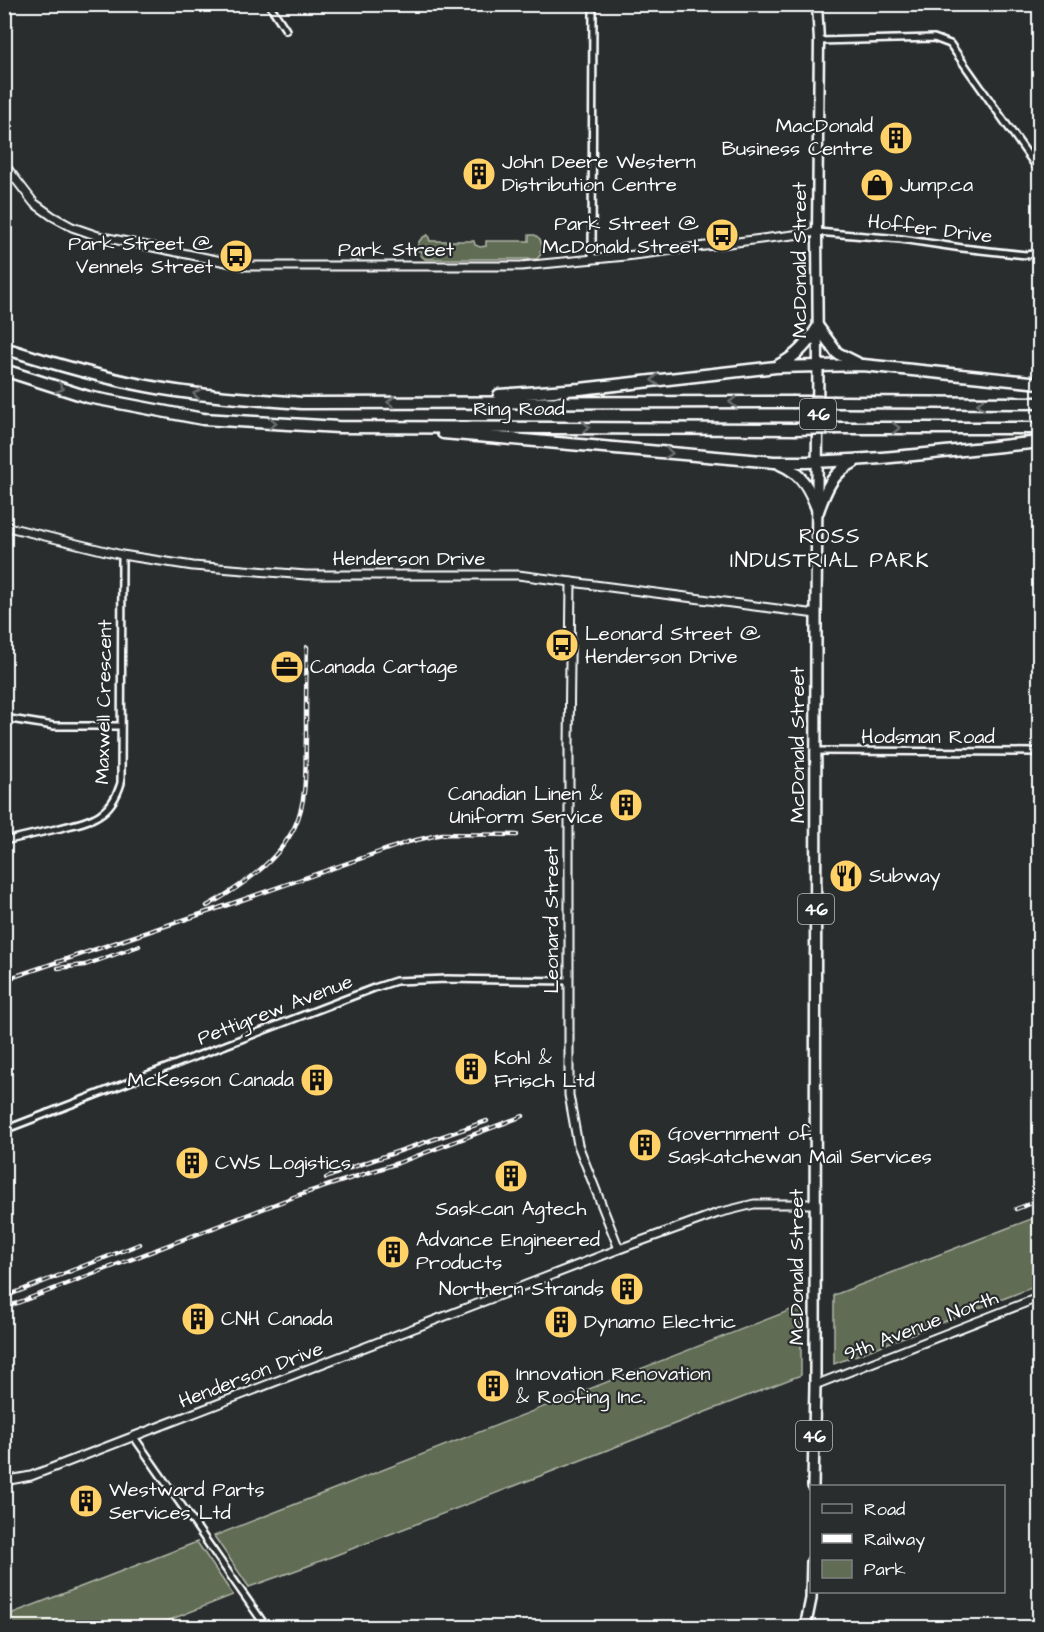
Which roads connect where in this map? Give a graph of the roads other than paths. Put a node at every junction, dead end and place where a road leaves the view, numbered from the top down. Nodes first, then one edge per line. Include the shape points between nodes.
1 (10, 4) edge
2 (269, 4) edge
3 (593, 4) edge
4 (818, 4) edge
5 (4, 9) edge
6 (286, 30) dead end
7 (819, 41) junction
8 (4, 164) edge
9 (1040, 172) edge
10 (817, 232) junction
11 (1040, 253) edge
12 (592, 260) junction
13 (818, 327) junction
14 (4, 348) edge
15 (863, 365) junction
16 (818, 366) junction
17 (776, 367) junction
18 (4, 370) edge
19 (1040, 383) edge
20 (424, 401) junction
21 (1040, 404) edge
22 (338, 427) junction
23 (1040, 428) edge
24 (1040, 442) edge
25 (858, 460) junction
26 (774, 462) junction
27 (817, 463) junction
28 (818, 511) junction
29 (4, 526) edge
30 (122, 555) junction
31 (571, 582) junction
32 (816, 614) junction
33 (4, 718) edge
34 (121, 726) junction
35 (816, 751) junction
36 (1040, 752) edge
37 (4, 841) edge
38 (568, 981) junction
39 (4, 1130) edge
40 (815, 1204) junction
41 (619, 1249) junction
42 (1040, 1297) edge
43 (815, 1385) junction
44 (134, 1437) junction
45 (4, 1481) edge
46 (813, 1485) edge
47 (811, 1593) edge
48 (267, 1628) edge
49 (805, 1628) edge

1 - 5 street
2 - 6 street
3 - 12 street
4 - 7 main road, McDonald Street
7 - 9 street via 934,38 950,44
7 - 10 main road, McDonald Street
8 - 12 street, Park Street via 34,203 72,227 231,264 521,267
10 - 11 street, Hoffer Drive via 901,238 1026,255
10 - 12 street, Park Street
10 - 13 main road, McDonald Street
13 - 15 highway via 837,353
13 - 16 main road, McDonald Street
13 - 17 highway via 800,352
20 -> 14 highway, Ring Road via 302,403 198,394 71,370
15 - 16 highway
15 - 19 highway
16 - 17 highway
16 - 27 main road, McDonald Street / 46
17 -> 20 highway via 580,389
18 -> 22 highway, Ring Road via 88,397 203,419
21 -> 20 highway, Ring Road, bridge
22 -> 23 highway, Ring Road, bridge
22 -> 26 highway via 489,436
24 - 25 highway
25 - 27 highway
25 - 28 highway via 834,477
26 - 27 highway
26 - 28 highway via 797,474
27 - 28 main road, McDonald Street / 46
28 - 32 main road, McDonald Street / 46
29 - 30 street, Henderson Drive
30 - 31 street, Henderson Drive via 223,569 306,575 518,575
30 - 34 street, Maxwell Crescent
31 - 32 street, Henderson Drive
31 - 38 street, Leonard Street
32 - 35 main road, McDonald Street / 46
33 - 34 street via 41,725
34 - 37 street, Maxwell Crescent via 121,783 107,809 90,821
35 - 36 street, Hodsman Road
35 - 40 main road, McDonald Street / 46
38 - 39 street, Pettigrew Avenue via 396,981
38 - 41 street, Leonard Street via 572,1118 578,1145
40 - 41 street, Henderson Drive via 754,1204
40 - 43 main road, McDonald Street / 46
41 - 44 street, Henderson Drive
42 - 43 street, 9th Avenue North
43 - 46 main road, McDonald Street / 46
44 - 45 street, Henderson Drive via 31,1476
44 - 48 street
47 - 49 main road

